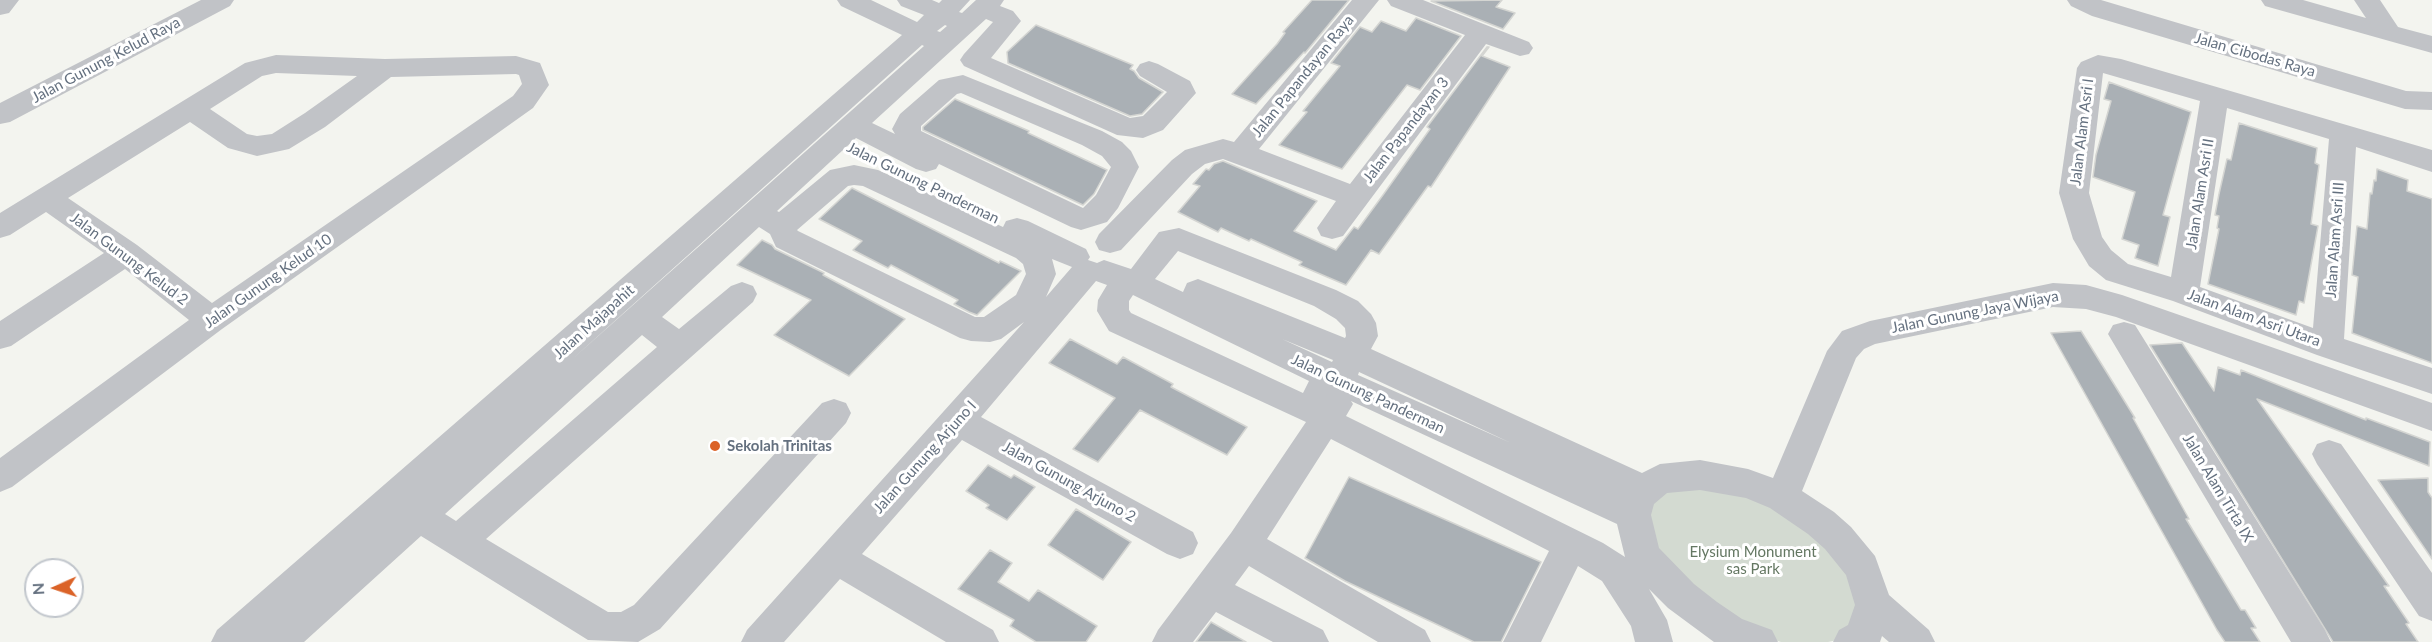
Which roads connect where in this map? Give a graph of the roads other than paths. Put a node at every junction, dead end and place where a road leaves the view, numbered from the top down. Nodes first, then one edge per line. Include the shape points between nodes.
1 (6, 0) edge
2 (850, 0) edge
3 (910, 0) edge
4 (1366, 0) edge
5 (1400, 0) edge
6 (2080, 0) edge
7 (2367, 0) edge
8 (217, 2) edge
9 (2285, 2) edge
10 (0, 7) edge
11 (957, 18) edge
12 (1481, 32) junction
13 (2390, 34) junction
14 (2432, 45) edge
15 (1520, 48) dead end
16 (973, 60) junction
17 (385, 68) junction
18 (1149, 70) dead end
19 (2215, 95) junction
20 (2432, 101) edge
21 (190, 109) junction
22 (0, 115) edge
23 (845, 132) junction
24 (2343, 134) junction
25 (925, 153) junction
26 (1240, 153) junction
27 (2432, 162) edge
28 (1354, 197) junction
29 (47, 198) junction
30 (769, 220) junction
31 (0, 226) edge
32 (1332, 228) dead end
33 (2088, 239) joint
34 (126, 253) junction
35 (1107, 262) junction
36 (2184, 292) junction
37 (742, 294) dead end
38 (639, 319) junction
39 (211, 321) junction
40 (2124, 334) dead end
41 (0, 337) edge
42 (2328, 346) junction
43 (679, 347) junction
44 (1342, 374) junction
45 (2432, 381) edge
46 (834, 413) dead end
47 (2432, 417) edge
48 (1324, 420) junction
49 (958, 421) junction
50 (2329, 454) dead end
51 (0, 477) edge
52 (1782, 497) junction
53 (1638, 503) junction
54 (418, 516) junction
55 (458, 541) junction
56 (1180, 543) dead end
57 (1244, 544) junction
58 (1570, 545) junction
59 (835, 557) junction
60 (340, 566) junction
61 (1210, 590) junction
62 (2432, 604) edge
63 (1865, 632) edge
64 (1739, 639) edge
65 (230, 642) edge
66 (277, 642) edge
67 (760, 642) edge
68 (980, 642) edge
69 (1171, 642) edge
70 (1310, 642) edge
71 (1412, 642) edge
72 (1522, 642) edge
73 (1654, 642) edge
74 (1916, 642) edge
75 (2312, 642) edge

1 - 10 street
2 - 11 street
3 - 11 street
4 - 26 street, Jalan Papandayan Raya
5 - 12 street
6 - 20 street, Jalan Cibodas Raya via 2101,10 2405,100
7 - 13 street
8 - 22 street, Jalan Gunung Kelud Raya
9 - 13 street
11 - 16 street
11 - 16 street via 1004,17 1008,21 1004,30
11 - 23 street, Jalan Majapahit
11 - 60 street, Jalan Majapahit
12 - 15 street
12 - 28 street, Jalan Papandayan 3
13 - 14 street
16 - 18 street via 1127,128 1143,128 1153,123 1182,93 1180,87
17 - 21 street via 276,64 254,69
17 - 21 street via 279,142 256,146 238,141
17 - 39 street, Jalan Gunung Kelud 10 via 516,65 531,69 536,85 523,102
19 - 24 street
19 - 33 street, Jalan Alam Asri I via 2112,65 2090,68 2074,193
19 - 36 street, Jalan Alam Asri II
21 - 29 street
23 - 25 street, Jalan Gunung Panderman
23 - 30 street, Jalan Majapahit
23 - 35 street, Jalan Gunung Panderman
24 - 27 street
24 - 42 street, Jalan Alam Asri III
25 - 25 street via 1081,219 1097,214 1125,167 1112,149 1092,138 963,84 949,86 910,121 906,129
25 - 35 street, Jalan Gunung Panderman
26 - 28 street
26 - 35 street via 1223,149 1195,157 1182,167
28 - 32 street, Jalan Papandayan 3
29 - 31 street
29 - 34 street, Jalan Gunung Kelud 2
30 - 30 street via 787,239 971,330 990,330 1028,303 1041,274 1037,259 1028,250 868,177 840,177
30 - 38 street, Jalan Majapahit
33 - 36 street, Jalan Alam Asri Utara via 2100,258 2117,272
34 - 39 street, Jalan Gunung Kelud 2
34 - 41 street
35 - 44 street, Jalan Gunung Panderman
35 - 44 street via 1113,311 1120,322 1306,410
35 - 44 street via 1179,239 1325,298 1360,322 1362,336
35 - 49 street, Jalan Gunung Arjuno I
36 - 42 street, Jalan Alam Asri Utara
37 - 43 street
38 - 43 street
38 - 54 street, Jalan Majapahit
39 - 51 street, Jalan Gunung Kelud 10
40 - 75 street, Jalan Alam Tirta IX
42 - 45 street, Jalan Alam Asri Utara
43 - 55 street
44 - 48 street
44 - 53 street, Jalan Gunung Panderman
46 - 55 street via 647,617 629,628 601,628
47 - 52 street, Jalan Gunung Jaya Wijaya via 2122,307 2086,297 2053,294 1870,333 1853,340 1844,351
48 - 57 street
48 - 58 street
49 - 56 street, Jalan Gunung Arjuno 2
49 - 59 street, Jalan Gunung Arjuno I
50 - 62 street
52 - 53 street via 1748,484 1700,475 1660,479
52 - 63 street via 1839,538 1862,567
53 - 64 street via 1636,534 1650,566 1681,596
54 - 55 street
54 - 60 street, Jalan Majapahit
57 - 61 street
57 - 71 street
58 - 72 street
58 - 73 street via 1615,570 1648,620
59 - 67 street, Jalan Gunung Arjuno I
59 - 68 street
60 - 65 street, Jalan Majapahit
60 - 66 street, Jalan Majapahit
61 - 69 street
61 - 70 street
63 - 74 street

